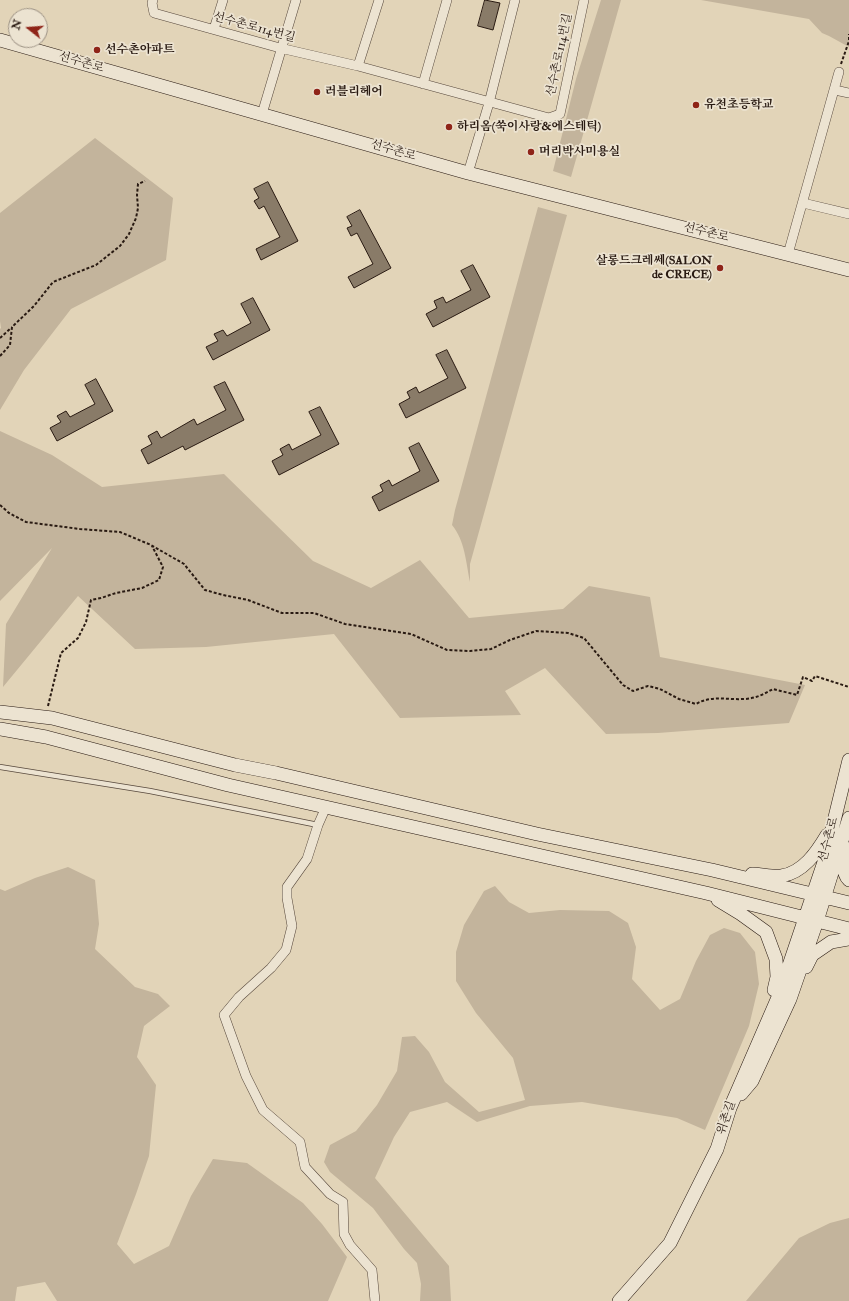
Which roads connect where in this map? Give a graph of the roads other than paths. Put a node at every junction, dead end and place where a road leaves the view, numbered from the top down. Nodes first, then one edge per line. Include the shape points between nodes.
1 (223, 0) edge
2 (296, 0) edge
3 (379, 0) edge
4 (447, 0) edge
5 (515, 0) edge
6 (584, 0) edge
7 (152, 1) edge
8 (214, 29) junction
9 (0, 40) edge
10 (280, 48) junction
11 (358, 66) junction
12 (839, 72) dead end
13 (423, 84) junction
14 (835, 90) junction
15 (849, 93) edge
16 (489, 103) junction
17 (262, 114) junction
18 (468, 173) junction
19 (802, 203) junction
20 (849, 214) edge
21 (788, 254) junction
22 (849, 270) edge
23 (0, 712) edge
24 (0, 730) edge
25 (849, 760) edge
26 (0, 767) edge
27 (326, 807) junction
28 (849, 818) edge
29 (834, 821) junction
30 (318, 825) junction
31 (849, 826) edge
32 (712, 870) junction
33 (849, 880) edge
34 (706, 893) junction
35 (818, 896) junction
36 (849, 903) edge
37 (811, 920) junction
38 (849, 929) edge
39 (849, 939) edge
40 (790, 999) junction
41 (765, 1024) junction
42 (730, 1108) junction
43 (375, 1301) edge
44 (619, 1301) edge

1 - 8 street
2 - 10 street
3 - 11 street
4 - 13 street
5 - 16 street
6 - 16 street, 선수촌로114번길 via 560,114 549,118
7 - 8 street, 선수촌로114번길 via 154,13
8 - 10 street, 선수촌로114번길
9 - 17 street, 선수촌로
10 - 11 street, 선수촌로114번길
10 - 17 street
11 - 13 street, 선수촌로114번길
12 - 14 street
13 - 16 street, 선수촌로114번길
14 - 15 street
14 - 19 street
16 - 18 street
17 - 18 street, 선수촌로
18 - 21 street, 선수촌로
19 - 20 street
19 - 21 street
21 - 22 street, 선수촌로
23 - 32 street via 45,718 235,765 537,834
24 - 27 street via 46,737 228,785
25 - 29 street, 선수촌로
26 - 30 lane via 150,791
27 - 30 street
27 - 34 street
28 - 35 street, 선수촌로
29 - 32 street via 821,845 800,869 781,876
29 - 35 street, 선수촌로
30 - 43 street via 307,859 287,887 292,926 286,950 224,1015 246,1076 263,1110 300,1142 305,1167 330,1194 343,1202 344,1234 350,1246 372,1270
31 - 33 street via 844,862 846,877
32 - 35 street
34 - 37 street
34 - 41 street via 766,932 776,959 777,977
35 - 36 street
35 - 37 street, 선수촌로
37 - 38 street
37 - 40 street
37 - 41 street, 위촌길
39 - 40 street via 831,942 812,955
40 - 42 street via 752,1080
41 - 42 street, 위촌길
42 - 44 street, 위촌길 via 717,1149 670,1243

